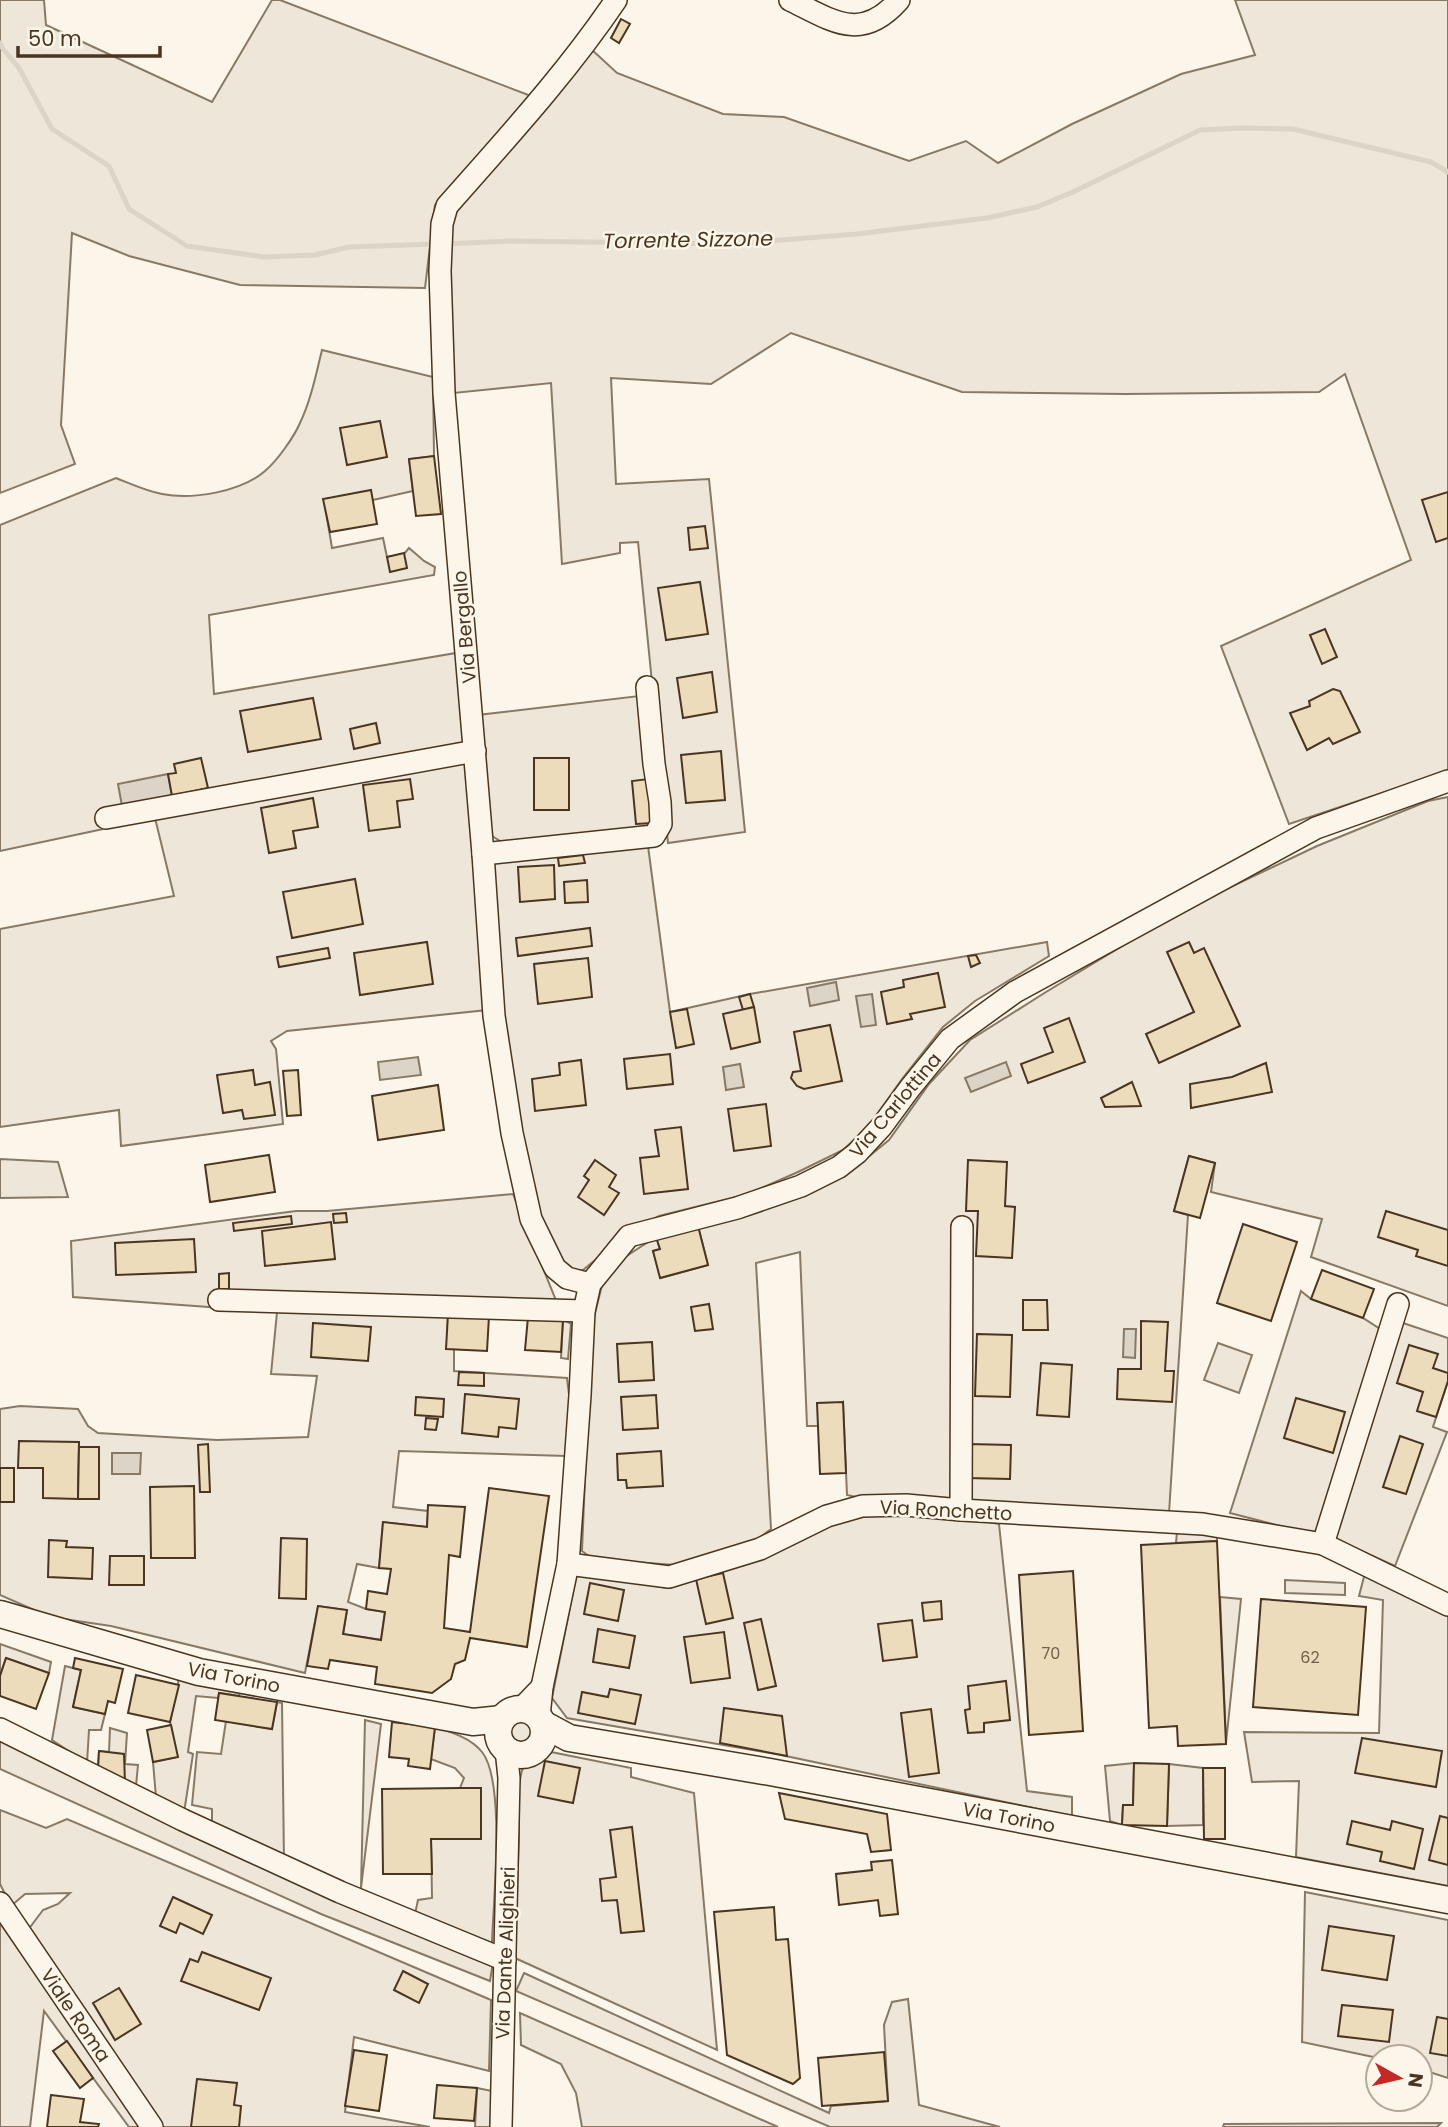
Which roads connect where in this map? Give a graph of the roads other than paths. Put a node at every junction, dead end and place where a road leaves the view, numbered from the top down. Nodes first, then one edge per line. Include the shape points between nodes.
1 (616, 0) edge
2 (790, 0) edge
3 (899, 0) edge
4 (647, 687) dead end
5 (475, 751) junction
6 (1448, 781) edge
7 (106, 818) dead end
8 (483, 854) junction
9 (962, 1227) dead end
10 (590, 1284) junction
11 (219, 1300) dead end
12 (1398, 1304) dead end
13 (584, 1311) junction
14 (961, 1510) junction
15 (1323, 1544) junction
16 (568, 1564) junction
17 (1448, 1605) edge
18 (0, 1614) edge
19 (0, 1729) edge
20 (522, 1732) junction
21 (1448, 1900) edge
22 (0, 1903) edge
23 (505, 1960) junction
24 (152, 2127) edge
25 (501, 2127) edge

1 - 5 street, Via Bergallo via 528,116 447,206 442,224 444,393
2 - 3 street via 836,23 866,25 885,15
4 - 8 street via 660,802 661,824 654,836
5 - 7 street
5 - 8 street, Via Bergallo
6 - 10 street, Via Carlottina via 1316,828 1015,992 950,1039 882,1126 839,1167 737,1208 629,1236
8 - 10 street, Via Bergallo via 494,1016 531,1219 555,1268 567,1278
9 - 14 street
10 - 13 street, Via Carlottina
11 - 13 street
12 - 15 street
13 - 16 street, Via Carlottina
14 - 15 street, Via Ronchetto via 1203,1524
14 - 16 street, Via Ronchetto via 862,1506 827,1516 760,1549 669,1577
15 - 17 street, Via Ronchetto
16 - 20 street via 542,1687
18 - 20 main road, Via Torino via 199,1672
19 - 23 street via 316,1881
20 - 21 main road, Via Torino via 783,1775
20 - 23 street, Via Dante Alighieri via 509,1778
22 - 24 street, Viale Roma
23 - 25 street, Via Dante Alighieri

